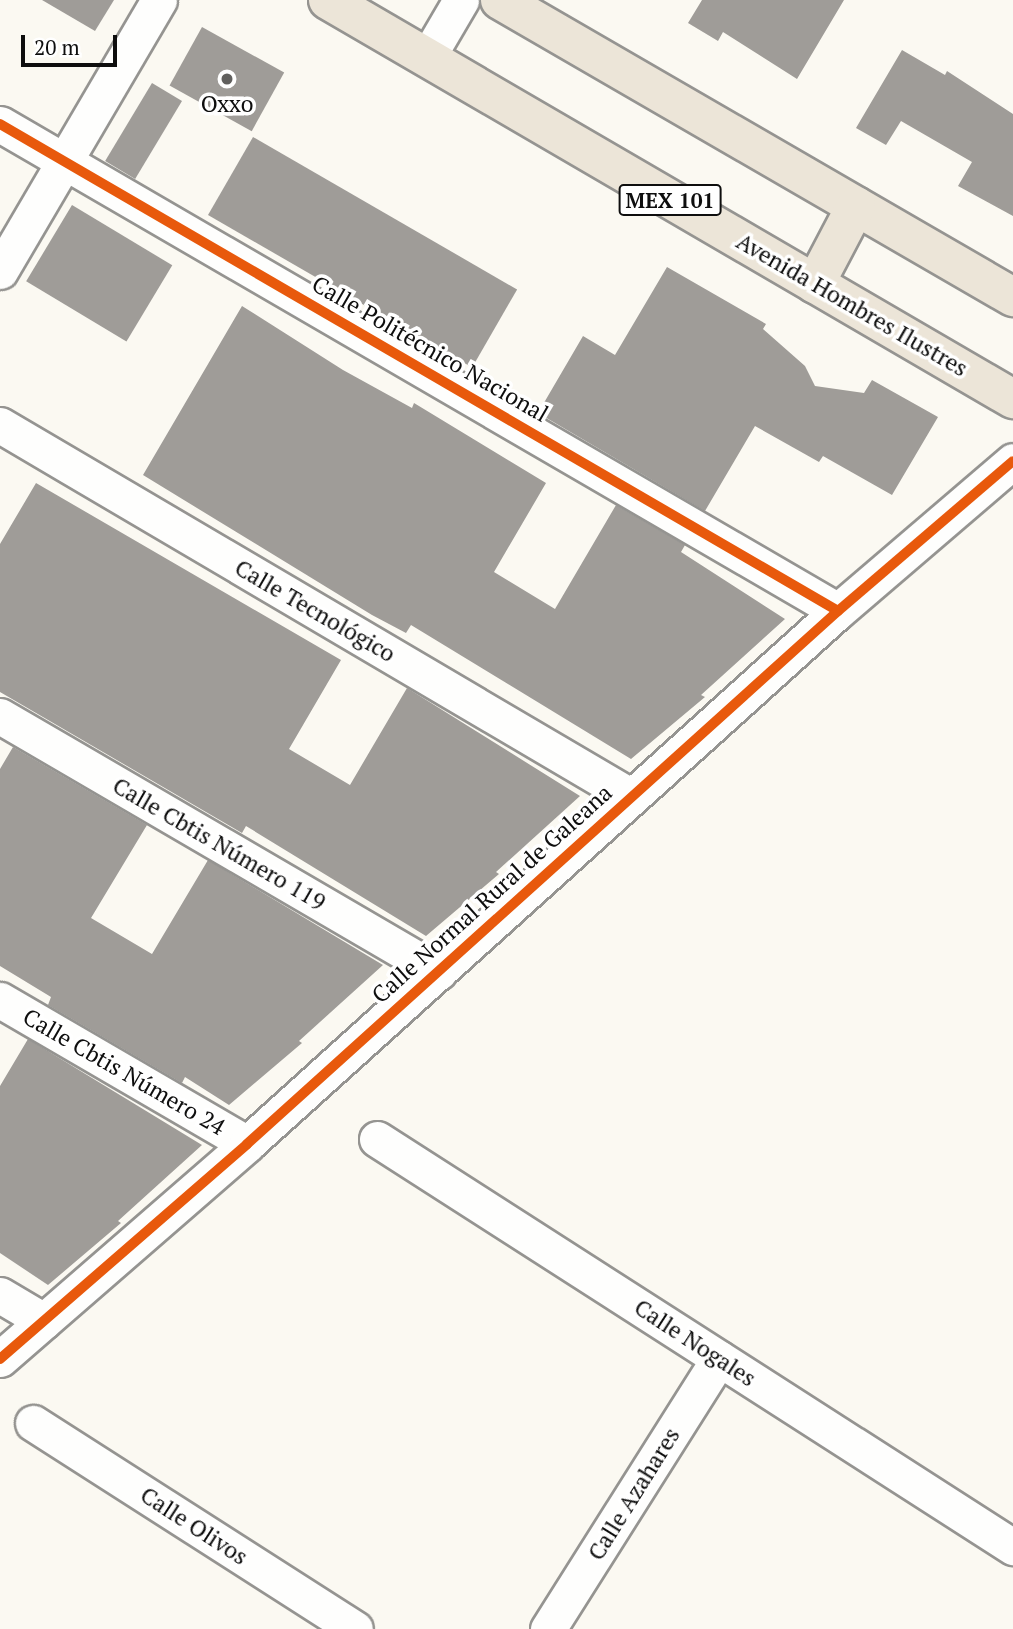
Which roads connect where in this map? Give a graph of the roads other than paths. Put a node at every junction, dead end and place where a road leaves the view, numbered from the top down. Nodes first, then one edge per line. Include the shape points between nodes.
1 (159, 0) edge
2 (328, 0) edge
3 (461, 0) edge
4 (500, 0) edge
5 (427, 58) junction
6 (0, 124) edge
7 (64, 161) junction
8 (856, 206) junction
9 (0, 271) edge
10 (815, 284) junction
11 (1013, 297) edge
12 (1013, 399) edge
13 (0, 425) edge
14 (1013, 461) edge
15 (838, 611) junction
16 (0, 716) edge
17 (630, 796) junction
18 (439, 972) junction
19 (0, 1000) edge
20 (377, 1139) dead end
21 (247, 1144) junction
22 (0, 1295) edge
23 (44, 1321) junction
24 (719, 1358) junction
25 (0, 1359) edge
26 (33, 1423) dead end
27 (1013, 1547) edge
28 (355, 1629) edge
29 (548, 1629) edge

1 - 7 street
2 - 5 main road, Avenida Hombres Ilustres / MEX 101
3 - 5 street
4 - 8 main road
5 - 10 main road, Avenida Hombres Ilustres / MEX 101
6 - 7 street, Calle Politécnico Nacional
7 - 9 street
7 - 15 street, Calle Politécnico Nacional
8 - 10 main road
8 - 11 main road
10 - 12 main road, Avenida Hombres Ilustres / MEX 101
13 - 17 street, Calle Tecnológico
14 - 15 street, Calle Normal Rural de Galeana
15 - 17 street, Calle Normal Rural de Galeana
16 - 18 street, Calle Cbtis Número 119
17 - 18 street, Calle Normal Rural de Galeana
18 - 21 street, Calle Normal Rural de Galeana
19 - 21 street, Calle Cbtis Número 24
20 - 24 street, Calle Nogales
21 - 23 street, Calle Normal Rural de Galeana
22 - 23 street
23 - 25 street, Calle Normal Rural de Galeana
24 - 27 street, Calle Nogales
24 - 29 street, Calle Azahares
26 - 28 street, Calle Olivos

